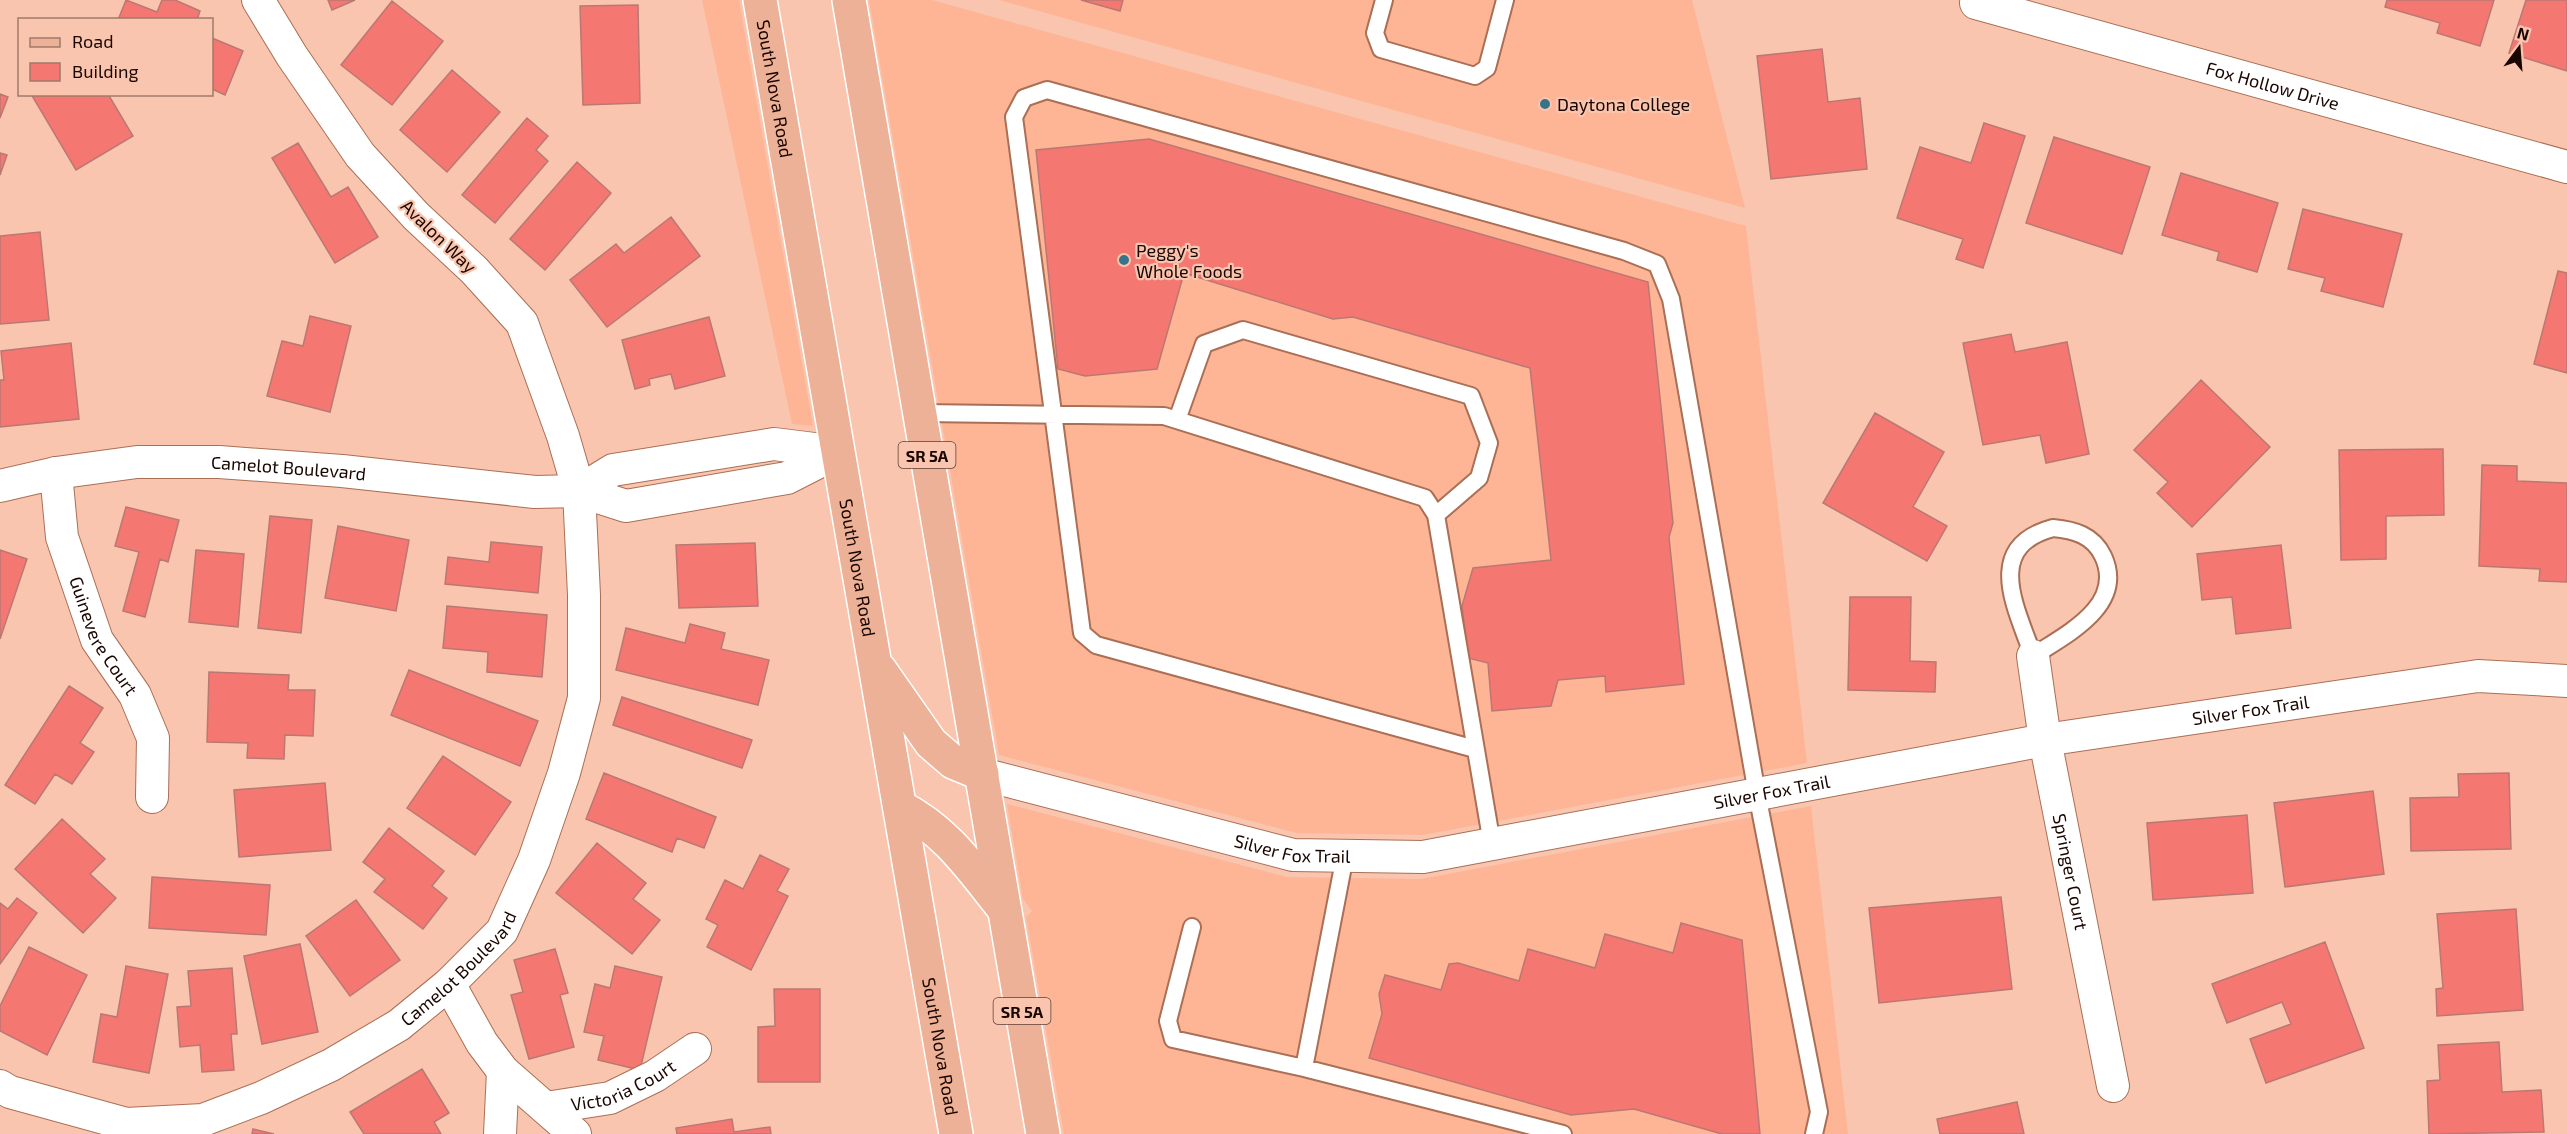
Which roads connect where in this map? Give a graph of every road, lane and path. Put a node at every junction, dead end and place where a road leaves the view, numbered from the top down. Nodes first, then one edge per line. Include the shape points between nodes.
1 (258, 0) edge
2 (760, 0) edge
3 (849, 0) edge
4 (1384, 0) edge
5 (1505, 0) edge
6 (1976, 3) dead end
7 (2567, 167) edge
8 (920, 413) junction
9 (1051, 413) junction
10 (1177, 420) junction
11 (838, 452) junction
12 (56, 473) junction
13 (0, 486) edge
14 (579, 491) junction
15 (1436, 515) junction
16 (2033, 656) junction
17 (874, 661) junction
18 (2567, 681) edge
19 (2045, 740) junction
20 (1475, 748) junction
21 (982, 774) junction
22 (1756, 794) junction
23 (152, 798) dead end
24 (900, 807) junction
25 (1492, 844) junction
26 (1345, 856) junction
27 (1005, 910) junction
28 (1192, 927) dead end
29 (449, 984) junction
30 (695, 1049) dead end
31 (1304, 1068) junction
32 (503, 1071) junction
33 (0, 1086) edge
34 (2114, 1086) dead end
35 (546, 1108) junction
36 (500, 1134) edge
37 (575, 1134) edge
38 (956, 1134) edge
39 (1043, 1134) edge
40 (1563, 1134) edge
41 (1814, 1134) edge

1 - 14 street, Avalon Way via 360,155 522,324
2 - 11 main road, South Nova Road
3 - 8 main road, SR 5A
4 - 5 lane via 1375,33 1381,49 1475,76 1487,68
6 - 7 street, Fox Hollow Drive
8 - 9 lane
8 - 21 main road, SR 5A
9 - 10 lane via 1164,416
9 - 20 lane via 1082,633 1096,645
9 - 22 lane via 1014,117 1024,98 1047,90 1613,248 1657,264 1671,300
10 - 15 lane via 1425,498
10 - 15 lane via 1203,344 1243,330 1471,396 1489,443 1479,478
11 - 14 street, Camelot Boulevard via 787,478 626,506
11 - 17 main road, South Nova Road
12 - 13 street, Camelot Boulevard
12 - 14 street, Camelot Boulevard via 137,462 219,462 535,492
12 - 23 street, Guinevere Court via 62,537 97,640 135,695 153,738
14 - 29 street, Camelot Boulevard via 584,698 534,860 502,932
15 - 20 lane
16 - 16 lane via 2010,589 2009,570 2015,553 2037,532 2053,528 2072,530 2089,538 2108,566 2103,600 2079,626
16 - 19 street, Springer Court
17 - 21 main road via 931,743 953,762
17 - 24 main road, South Nova Road
18 - 19 street, Silver Fox Trail via 2478,676
19 - 22 street, Silver Fox Trail
19 - 34 street, Springer Court
20 - 25 lane
21 - 26 street, Silver Fox Trail via 1293,855
21 - 27 main road, SR 5A
22 - 25 street, Silver Fox Trail
22 - 41 lane via 1819,1112
24 - 27 main road via 924,819 951,843
24 - 38 main road, South Nova Road
25 - 26 street, Silver Fox Trail via 1423,857
26 - 31 lane
27 - 39 main road, SR 5A
28 - 31 lane via 1168,1021 1173,1039
29 - 32 street, Victoria Court via 482,1043
29 - 33 street, Camelot Boulevard via 399,1025 331,1065 203,1120 126,1124 38,1101
30 - 35 street, Victoria Court via 655,1076 610,1098
31 - 40 lane
32 - 35 street, Victoria Court
32 - 36 street
35 - 37 street, Victoria Court

